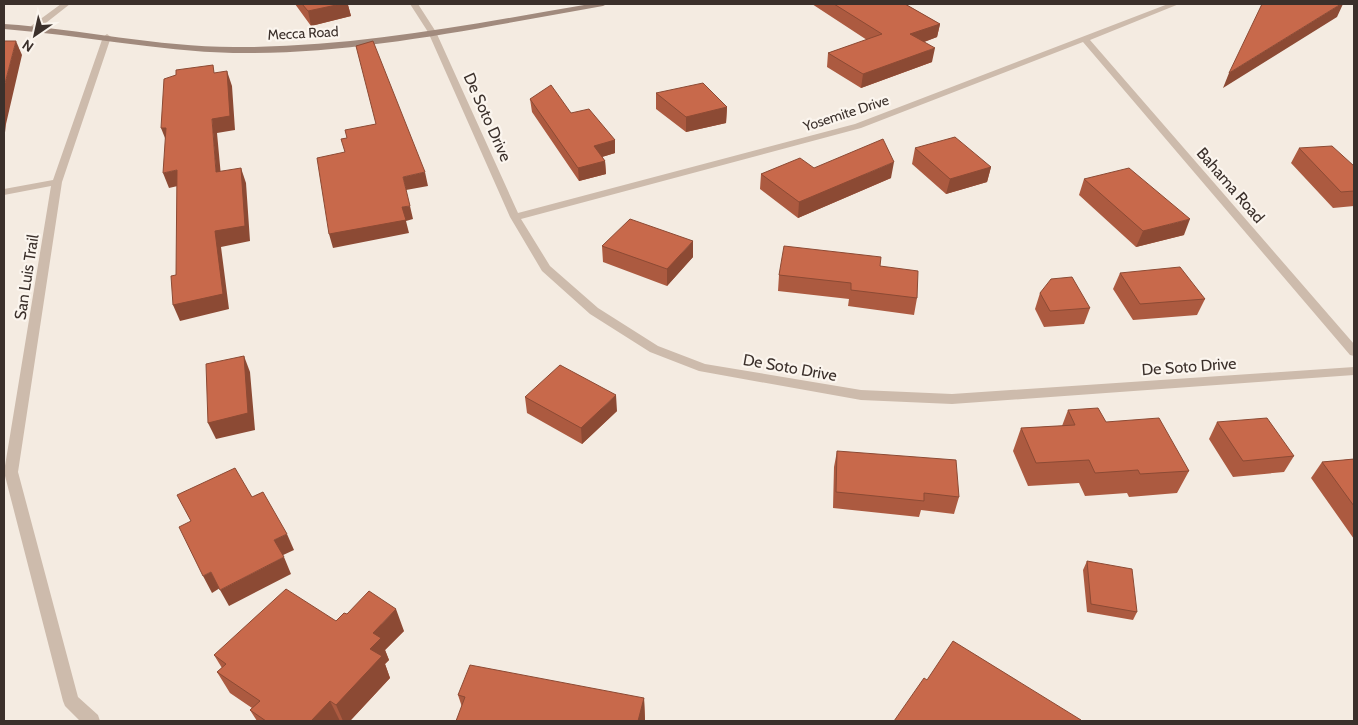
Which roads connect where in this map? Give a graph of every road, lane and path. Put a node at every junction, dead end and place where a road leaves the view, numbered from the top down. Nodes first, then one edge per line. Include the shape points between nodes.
1 (66, 4) edge
2 (414, 4) edge
3 (603, 4) edge
4 (1175, 4) edge
5 (4, 27) edge
6 (34, 28) junction
7 (432, 32) junction
8 (107, 37) junction
9 (1084, 38) junction
10 (57, 182) junction
11 (4, 192) edge
12 (515, 217) junction
13 (1354, 352) edge
14 (1354, 371) edge
15 (7, 474) edge
16 (92, 721) edge

1 - 6 street
2 - 7 street, De Soto Drive
3 - 7 street, Mecca Road
4 - 9 street, Yosemite Drive
5 - 6 street, Mecca Road
6 - 8 street, Mecca Road
7 - 8 street, Mecca Road via 356,43 233,50
7 - 12 street, De Soto Drive
8 - 10 street, San Luis Trail
9 - 12 street, Yosemite Drive via 858,126
9 - 13 street, Bahama Road
10 - 11 street
10 - 15 street, San Luis Trail
12 - 14 street, De Soto Drive via 546,268 594,311 654,349 702,368 861,395 952,399
15 - 16 street, San Luis Trail via 71,701

